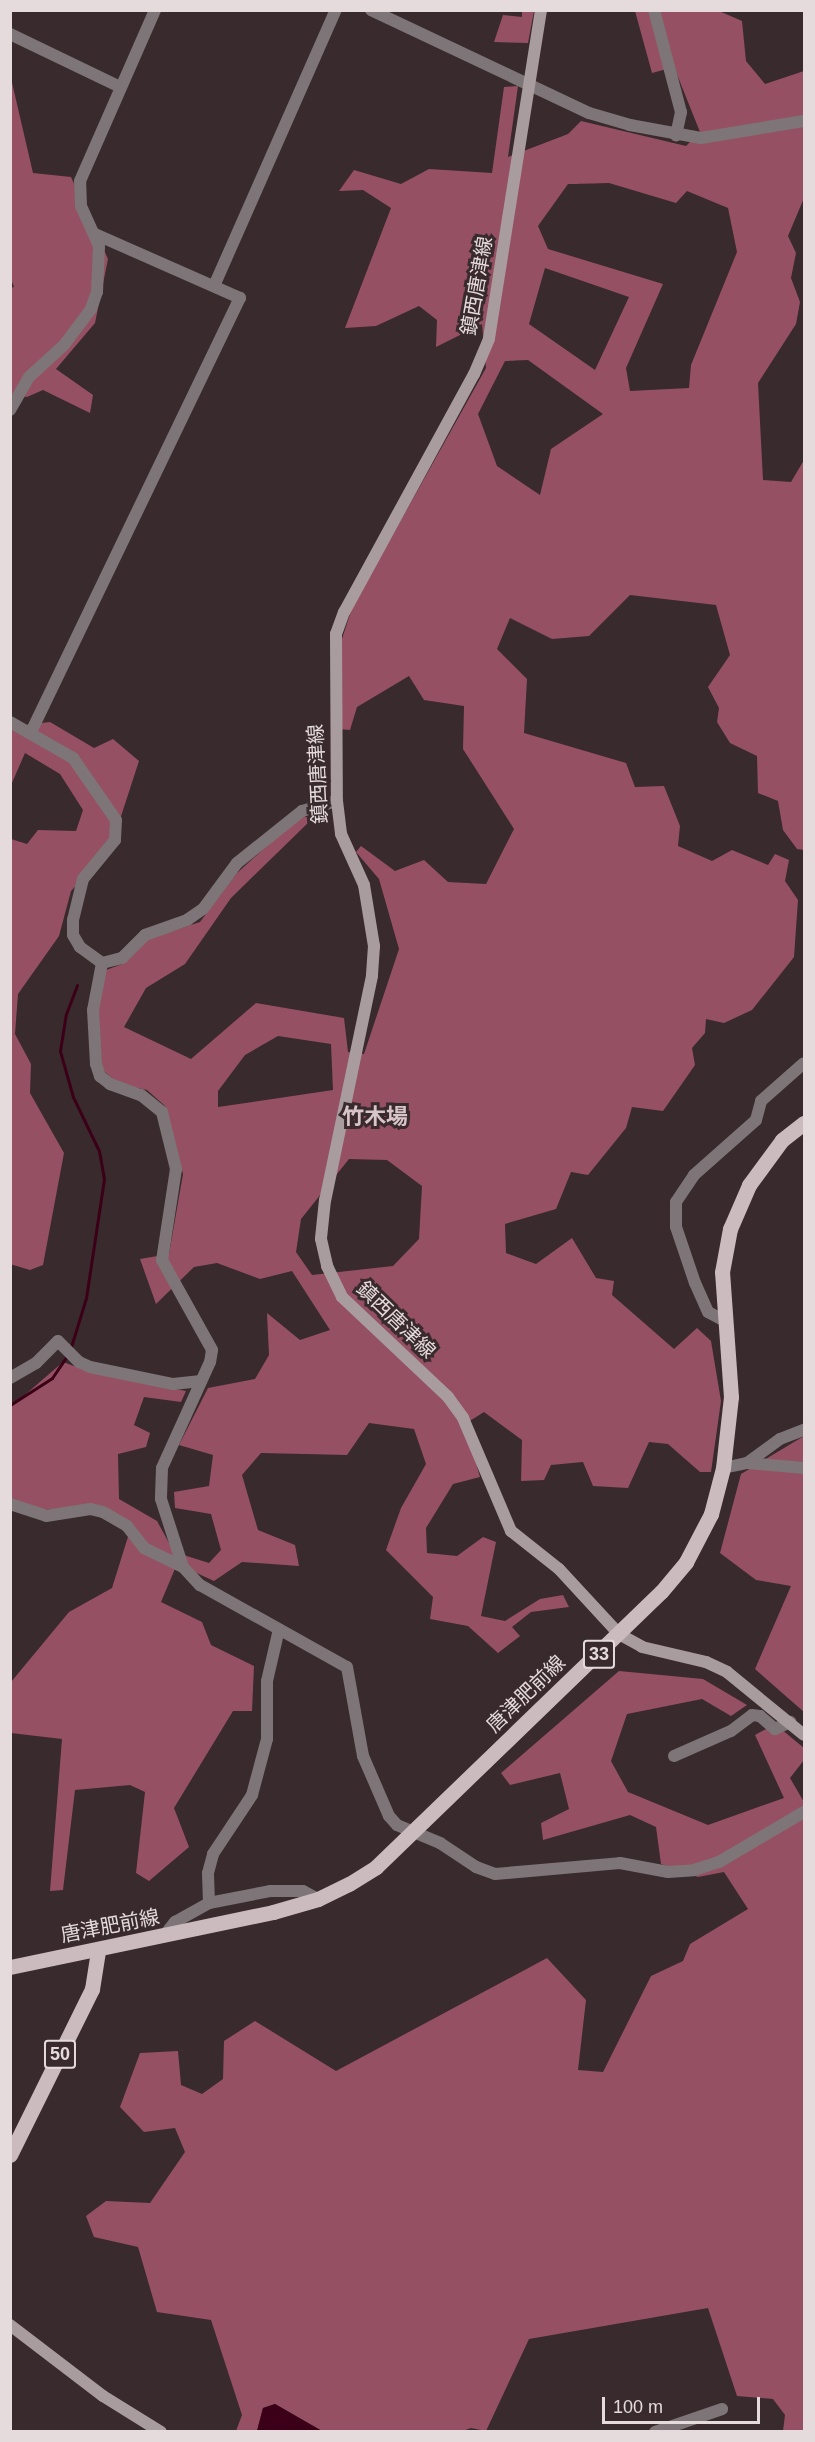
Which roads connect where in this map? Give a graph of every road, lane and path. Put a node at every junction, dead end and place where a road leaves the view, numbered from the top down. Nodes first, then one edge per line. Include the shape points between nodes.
1 (155, 10) edge
2 (336, 10) edge
3 (371, 10) edge
4 (541, 10) edge
5 (654, 10) edge
6 (10, 33) edge
7 (531, 82) junction
8 (120, 87) junction
9 (804, 121) edge
10 (676, 135) junction
11 (95, 234) junction
12 (214, 286) junction
13 (10, 410) edge
14 (10, 722) edge
15 (31, 732) junction
16 (337, 801) junction
17 (102, 963) junction
18 (804, 1062) edge
19 (804, 1122) edge
20 (725, 1321) junction
21 (10, 1378) edge
22 (201, 1381) junction
23 (804, 1430) edge
24 (747, 1463) junction
25 (723, 1468) junction
26 (804, 1468) edge
27 (10, 1504) edge
28 (183, 1567) junction
29 (279, 1629) junction
30 (619, 1634) junction
31 (790, 1722) junction
32 (804, 1735) edge
33 (674, 1756) dead end
34 (804, 1812) edge
35 (414, 1830) junction
36 (318, 1899) junction
37 (209, 1903) junction
38 (164, 1936) junction
39 (98, 1950) junction
40 (10, 1967) edge
41 (10, 2155) edge
42 (10, 2325) edge
43 (722, 2409) dead end
44 (161, 2432) edge
45 (655, 2432) edge

1 - 8 street
2 - 12 street
3 - 7 street
4 - 7 main road, 鎮西唐津線
5 - 10 street via 681,112
6 - 8 street
7 - 10 street via 589,113
7 - 16 main road, 鎮西唐津線 via 489,339 474,374 344,612 336,634
8 - 11 street via 80,181 81,206
9 - 10 street via 728,136
11 - 12 street
11 - 13 street via 100,263 91,309 64,345 29,377
12 - 15 street via 240,298
14 - 15 street
15 - 17 street via 73,758 116,820 115,840 83,879 73,920 73,935 80,947
16 - 17 street via 302,811 246,855 215,888 203,909 187,920 146,935 122,958
16 - 30 main road, 鎮西唐津線 via 341,834 364,885 374,946 372,976 325,1200 321,1239 327,1266 342,1297 448,1396 463,1418 511,1531 559,1569
17 - 22 street via 93,1010 96,1064 100,1076 110,1084 153,1101 162,1112 176,1169 162,1260 212,1350
18 - 20 street via 761,1101 756,1120 694,1174 676,1202 676,1227 695,1283 708,1312
19 - 20 main road, 唐津肥前線 / 33 via 782,1140 749,1185 730,1229 722,1272
20 - 25 main road, 唐津肥前線 / 33 via 731,1397
21 - 22 street via 36,1363 58,1341 90,1367 173,1384
22 - 28 street via 162,1468 163,1507
23 - 24 street via 780,1439
24 - 25 street
24 - 26 street
25 - 30 main road, 唐津肥前線 / 33 via 711,1514 686,1562
27 - 28 street via 46,1516 90,1509 103,1512 127,1526 144,1548
28 - 29 street via 200,1585
29 - 35 street via 347,1667 371,1782 397,1825
29 - 37 street via 267,1681 269,1727 260,1770 244,1811 213,1854 208,1873
30 - 31 main road, 鎮西唐津線 via 642,1647 706,1662 727,1672
30 - 35 main road, 唐津肥前線 / 33
31 - 32 main road, 鎮西唐津線
31 - 33 street via 775,1729 752,1714 730,1731
34 - 35 street via 719,1862 694,1870 668,1872 620,1863 495,1874
35 - 36 main road, 唐津肥前線 / 33 via 376,1867
36 - 37 street via 303,1891 270,1891
36 - 38 main road, 唐津肥前線 / 33
37 - 38 street via 175,1922
38 - 39 main road, 唐津肥前線 / 33
39 - 40 main road, 唐津肥前線 / 33
39 - 41 main road, 50 via 92,1989
42 - 44 main road via 103,2396
43 - 45 street

